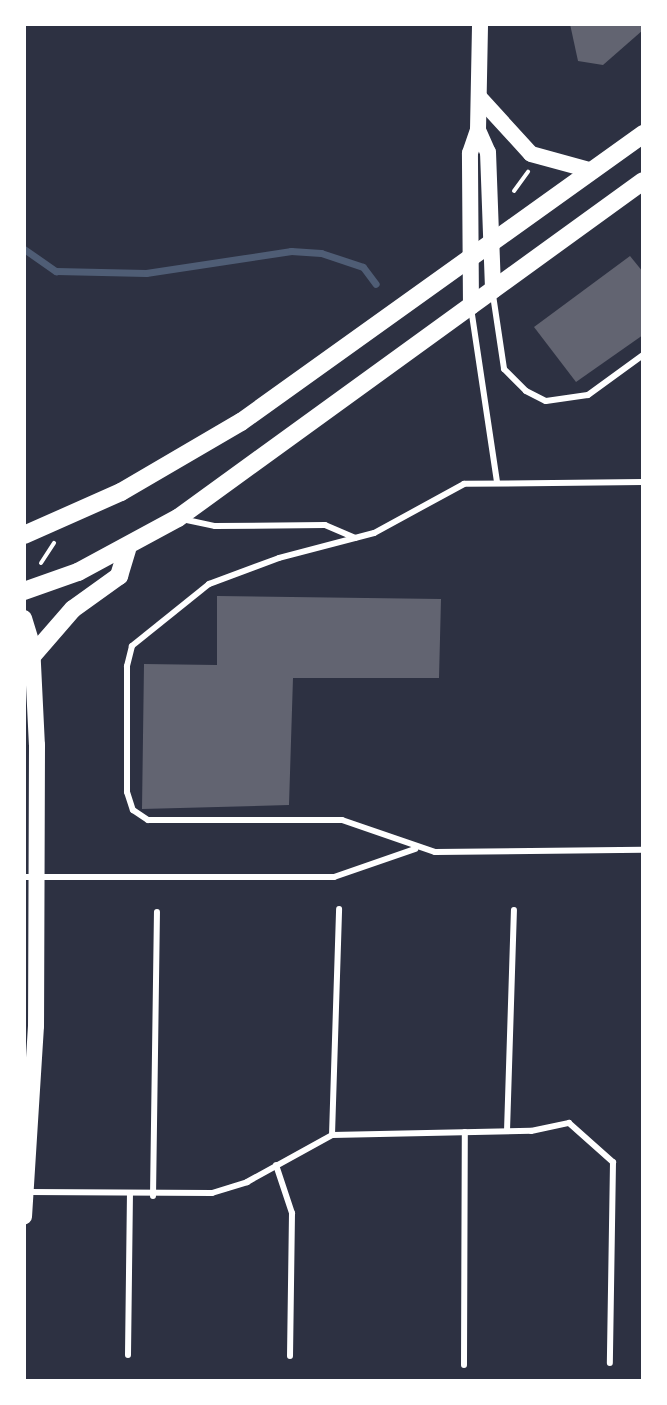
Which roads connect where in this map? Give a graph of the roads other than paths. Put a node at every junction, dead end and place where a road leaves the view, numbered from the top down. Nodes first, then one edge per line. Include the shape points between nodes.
1 (480, 24) edge
2 (479, 97) junction
3 (478, 130) junction
4 (643, 134) edge
5 (593, 171) junction
6 (643, 181) edge
7 (491, 245) junction
8 (470, 261) junction
9 (493, 291) junction
10 (471, 307) junction
11 (643, 355) edge
12 (497, 482) junction
13 (643, 482) edge
14 (178, 518) junction
15 (27, 537) edge
16 (355, 538) junction
17 (127, 549) junction
18 (24, 591) edge
19 (24, 618) edge
20 (33, 655) junction
21 (415, 849) junction
22 (643, 850) edge
23 (30, 877) edge
24 (339, 909) dead end
25 (514, 910) dead end
26 (157, 912) dead end
27 (507, 1131) junction
28 (465, 1132) junction
29 (332, 1135) junction
30 (276, 1165) junction
31 (25, 1192) edge
32 (130, 1195) junction
33 (153, 1196) junction
34 (24, 1217) edge
35 (128, 1355) dead end
36 (290, 1356) dead end
37 (610, 1363) dead end
38 (464, 1365) dead end

1 - 2 main road
2 - 3 main road
2 - 5 main road via 531,154
3 - 7 main road via 488,152
3 - 8 main road via 470,153
4 - 5 main road
5 - 7 main road
6 - 9 main road
7 - 8 main road
7 - 9 main road
8 - 10 main road
8 - 15 main road via 194,452
9 - 10 main road
9 - 11 lane via 504,369 526,391 546,401 588,395
10 - 12 lane
10 - 14 main road
12 - 13 lane
12 - 16 lane via 454,487 389,526
14 - 16 lane via 215,526 325,525
14 - 17 main road
16 - 21 lane via 209,584 136,640 127,666 127,792 133,810 148,820 342,820
17 - 18 main road
17 - 20 main road via 119,576 73,609
19 - 20 main road
20 - 23 main road
21 - 22 lane
21 - 23 lane via 334,877
23 - 31 main road via 36,1026
24 - 29 lane
25 - 27 lane
26 - 33 lane
27 - 28 lane
27 - 37 lane via 569,1123 613,1162
28 - 29 lane
28 - 38 lane
29 - 30 lane
30 - 33 lane via 212,1193
30 - 36 lane via 292,1213
31 - 32 lane
31 - 34 main road
32 - 33 lane
32 - 35 lane

